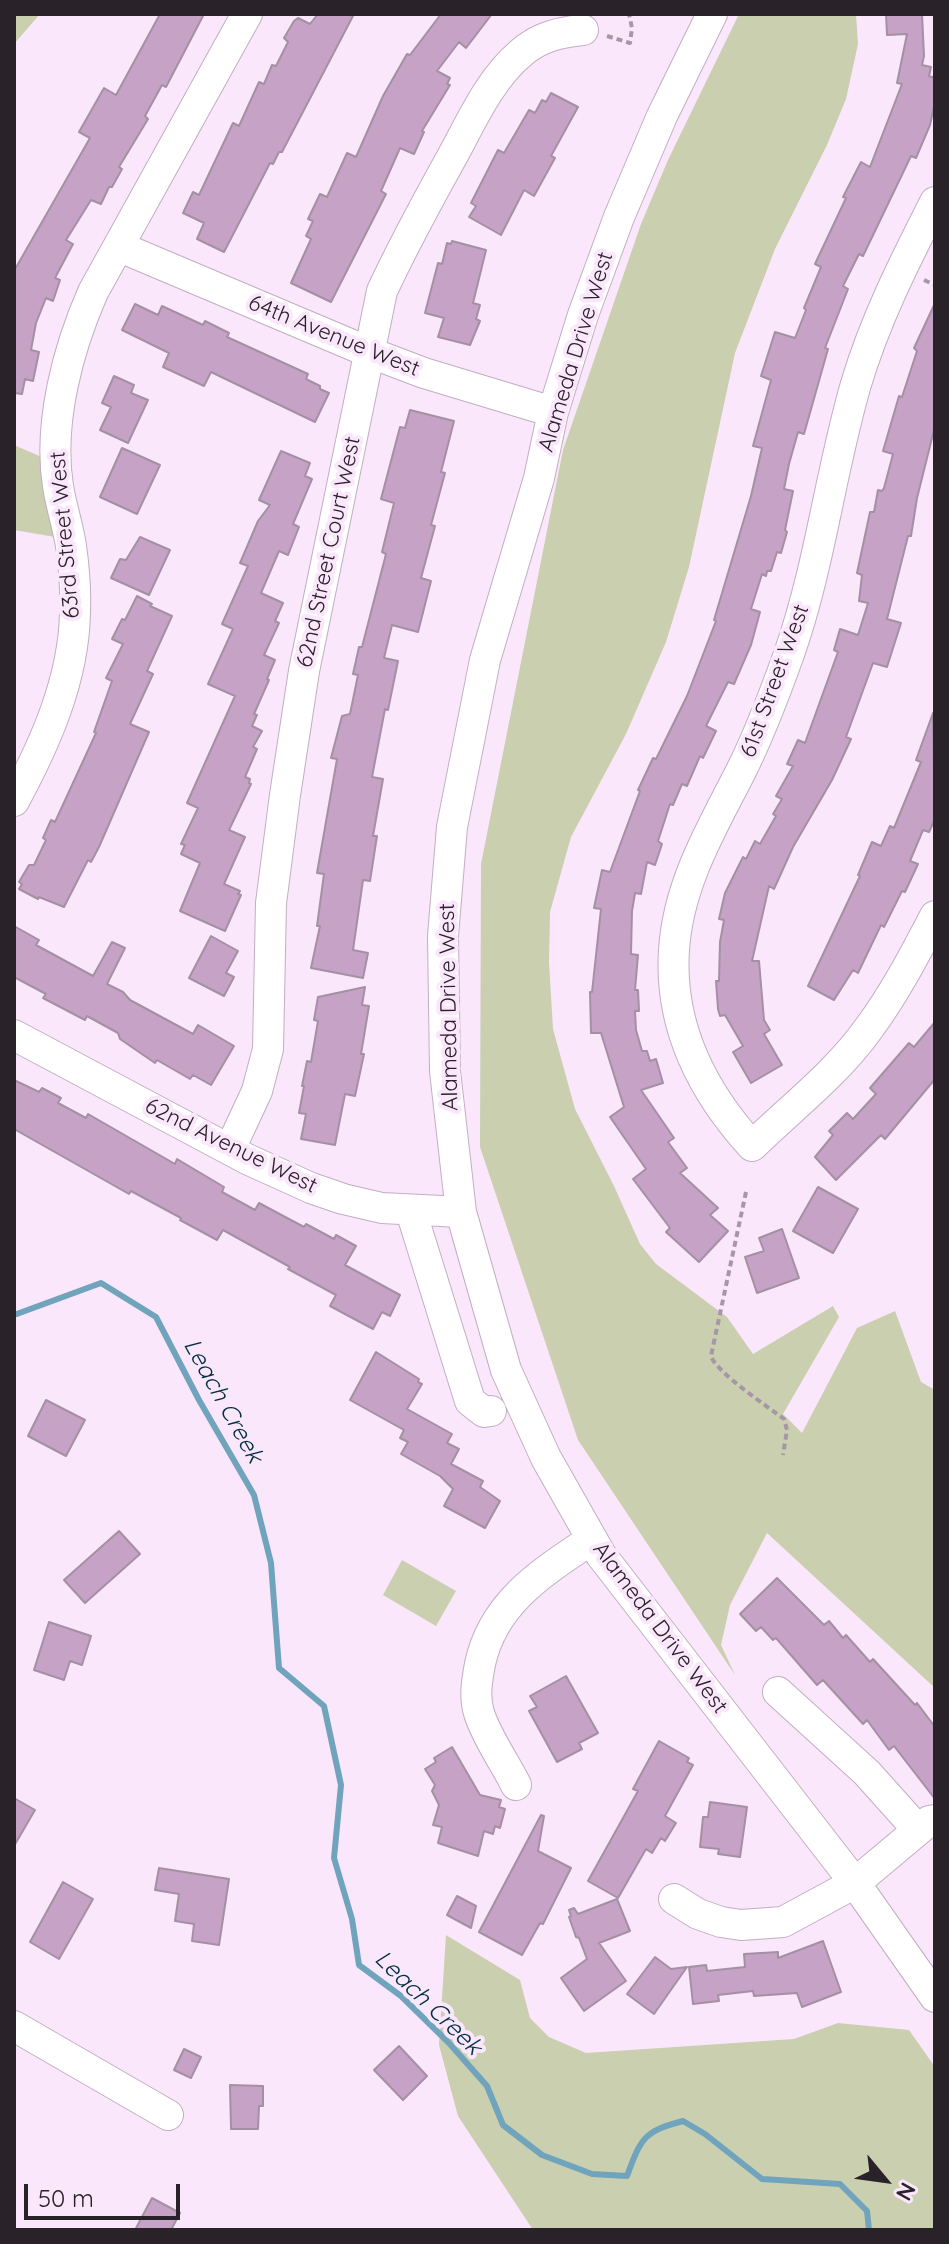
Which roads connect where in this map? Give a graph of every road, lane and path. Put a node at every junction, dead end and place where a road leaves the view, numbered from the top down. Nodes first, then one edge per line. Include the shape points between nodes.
1 (247, 14) edge
2 (629, 14) edge
3 (712, 14) edge
4 (583, 30) dead end
5 (630, 43) dead end
6 (935, 202) edge
7 (120, 247) junction
8 (924, 280) dead end
9 (935, 285) edge
10 (371, 353) junction
11 (553, 412) junction
12 (14, 801) edge
13 (935, 916) edge
14 (14, 1035) edge
15 (230, 1149) junction
16 (746, 1192) dead end
17 (411, 1211) junction
18 (461, 1212) junction
19 (491, 1411) dead end
20 (783, 1455) dead end
21 (592, 1539) junction
22 (778, 1692) dead end
23 (516, 1785) dead end
24 (926, 1825) edge
25 (855, 1883) junction
26 (674, 1899) dead end
27 (935, 1997) edge
28 (14, 2026) edge
29 (168, 2115) dead end

1 - 7 street, 63rd Street West
2 - 5 path
3 - 11 street, Alameda Drive West via 619,217
4 - 10 street, 62nd Street Court West via 532,44 498,77 382,291
6 - 13 street, 61st Street West via 881,313 857,382 790,651 743,767 692,869 676,926 675,996 690,1055 706,1088 752,1146 869,1028
7 - 10 street, 64th Avenue West
7 - 12 street, 63rd Street West via 79,323 66,367 56,453 71,545 72,641 58,703
8 - 9 path
10 - 11 street, 64th Avenue West
10 - 15 street, 62nd Street Court West via 304,671 285,795 271,903 268,1049 257,1091
11 - 18 street, Alameda Drive West via 485,660 452,827 443,936 445,1071
14 - 15 street, 62nd Avenue West
15 - 17 street, 62nd Avenue West via 343,1199
16 - 20 path via 711,1356 784,1419
17 - 18 street, 62nd Avenue West
17 - 19 street via 470,1401
18 - 21 street, Alameda Drive West via 506,1370 546,1458
21 - 23 street via 515,1595 482,1653 476,1685 479,1713
21 - 25 street, Alameda Drive West
22 - 24 street
24 - 25 street
25 - 26 street via 783,1922 721,1922
25 - 27 street, Alameda Drive West
28 - 29 street

